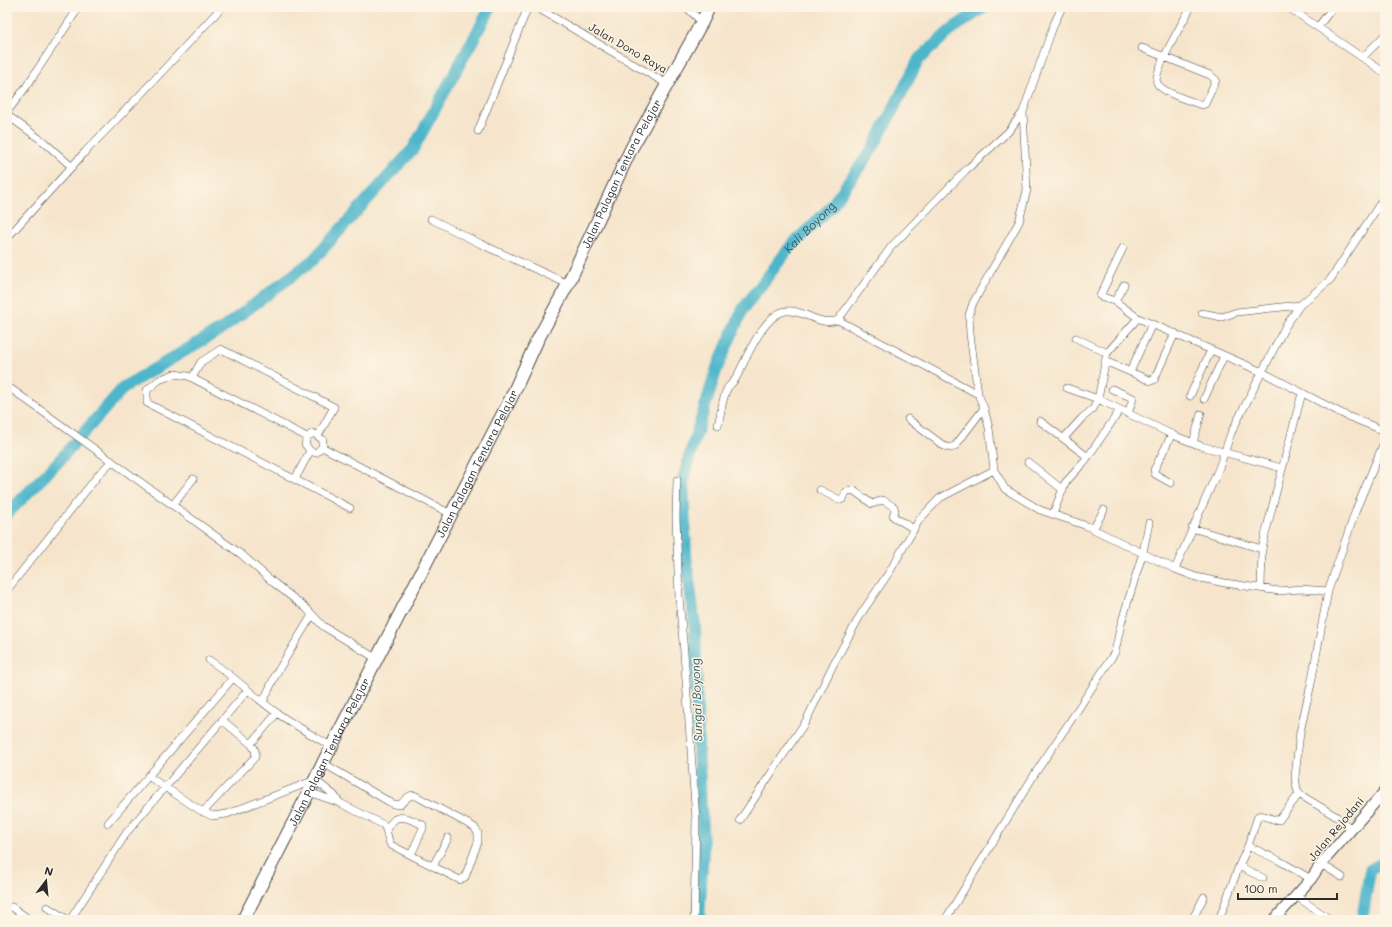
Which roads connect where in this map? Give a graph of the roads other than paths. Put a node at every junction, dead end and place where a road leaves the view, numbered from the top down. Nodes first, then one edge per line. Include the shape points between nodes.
1 (79, 7) edge
2 (222, 7) edge
3 (528, 7) edge
4 (536, 7) edge
5 (686, 7) edge
6 (709, 7) edge
7 (1062, 7) edge
8 (1191, 7) edge
9 (1288, 7) edge
10 (1333, 7) edge
11 (702, 22) junction
12 (1318, 27) junction
13 (1385, 35) edge
14 (1142, 48) dead end
15 (1164, 57) junction
16 (1363, 57) junction
17 (1385, 73) edge
18 (667, 84) junction
19 (7, 112) edge
20 (1022, 112) junction
21 (7, 115) edge
22 (478, 131) dead end
23 (72, 166) junction
24 (1385, 196) edge
25 (431, 219) dead end
26 (7, 238) edge
27 (1123, 248) dead end
28 (568, 284) junction
29 (1124, 285) dead end
30 (1115, 301) junction
31 (1300, 304) junction
32 (1202, 313) dead end
33 (1138, 318) junction
34 (838, 320) junction
35 (1152, 324) junction
36 (1175, 333) junction
37 (1076, 338) dead end
38 (1211, 350) junction
39 (1107, 353) junction
40 (1224, 356) junction
41 (1105, 361) junction
42 (1130, 372) junction
43 (1262, 372) junction
44 (192, 378) junction
45 (7, 386) edge
46 (1067, 388) dead end
47 (1112, 389) dead end
48 (1302, 392) junction
49 (978, 394) junction
50 (1190, 396) dead end
51 (1098, 399) junction
52 (1204, 399) dead end
53 (984, 408) junction
54 (1120, 410) junction
55 (1128, 414) junction
56 (1201, 414) dead end
57 (908, 419) dead end
58 (1040, 421) dead end
59 (718, 425) dead end
60 (1385, 431) edge
61 (1172, 434) junction
62 (318, 436) junction
63 (307, 437) junction
64 (1064, 438) junction
65 (1385, 440) edge
66 (1193, 443) junction
67 (322, 447) junction
68 (310, 451) junction
69 (1224, 453) junction
70 (1088, 458) junction
71 (112, 461) junction
72 (1028, 462) dead end
73 (1282, 468) junction
74 (994, 470) junction
75 (193, 479) dead end
76 (295, 479) junction
77 (677, 480) dead end
78 (1171, 483) dead end
79 (820, 490) dead end
80 (1063, 490) junction
81 (173, 505) junction
82 (350, 508) dead end
83 (1104, 510) dead end
84 (451, 514) junction
85 (1053, 514) junction
86 (1149, 524) dead end
87 (1192, 528) junction
88 (914, 529) junction
89 (1093, 529) junction
90 (1262, 549) junction
91 (1144, 552) junction
92 (1175, 569) junction
93 (1261, 588) junction
94 (7, 590) edge
95 (1328, 591) junction
96 (312, 615) junction
97 (377, 659) junction
98 (209, 660) dead end
99 (234, 678) junction
100 (247, 691) junction
101 (263, 702) junction
102 (277, 713) junction
103 (222, 720) junction
104 (251, 744) junction
105 (332, 747) junction
106 (323, 763) junction
107 (148, 776) junction
108 (315, 780) junction
109 (165, 788) junction
110 (1385, 790) edge
111 (309, 792) junction
112 (1299, 794) junction
113 (340, 803) junction
114 (203, 812) junction
115 (740, 820) dead end
116 (108, 823) dead end
117 (386, 829) junction
118 (1351, 829) junction
119 (448, 838) dead end
120 (1248, 846) junction
121 (411, 855) junction
122 (1321, 864) junction
123 (433, 866) junction
124 (1239, 866) junction
125 (1342, 877) dead end
126 (1263, 878) dead end
127 (1311, 879) junction
128 (1296, 896) junction
129 (1204, 897) dead end
130 (12, 907) dead end
131 (47, 907) dead end
132 (30, 920) edge
133 (69, 920) edge
134 (243, 920) edge
135 (694, 920) edge
136 (945, 920) edge
137 (1192, 920) edge
138 (1219, 920) edge
139 (1274, 920) edge
140 (1330, 920) edge

1 - 19 street
2 - 23 street
3 - 22 street
4 - 18 street, Jalan Dono Raya
5 - 11 street
6 - 11 main road, Jalan Palagan Tentara Pelajar
7 - 20 street
8 - 15 street
9 - 12 street
10 - 12 street
11 - 18 main road, Jalan Palagan Tentara Pelajar
12 - 16 street
13 - 16 street
14 - 15 street
15 - 15 street via 1216,80 1205,104 1164,90 1157,84
16 - 17 street
18 - 28 main road, Jalan Palagan Tentara Pelajar via 631,149
20 - 34 street via 1008,132 966,170 891,247
20 - 49 street via 1027,190 1019,222 973,303 969,315
21 - 23 street
23 - 26 street
24 - 31 street via 1330,280
25 - 28 street
27 - 30 street via 1100,296
28 - 84 main road, Jalan Palagan Tentara Pelajar
29 - 30 street
30 - 33 street
31 - 32 street via 1237,312 1222,317
31 - 43 street
33 - 35 street
33 - 39 street
34 - 49 street
34 - 59 street via 821,321 796,312 777,313 752,344 736,378 727,389
35 - 36 street
35 - 42 street
36 - 38 street
36 - 42 street via 1155,380 1151,381
37 - 39 street
38 - 40 street
38 - 50 street
39 - 41 street
40 - 43 street
40 - 52 street
41 - 42 street
41 - 51 street
43 - 48 street
43 - 69 street via 1231,433
44 - 62 street via 201,362 221,349 334,407
44 - 63 street
44 - 76 street via 174,374 159,380 147,390 147,403
45 - 71 street
46 - 51 street
47 - 55 street via 1133,398
48 - 60 street via 1347,416
48 - 73 street
49 - 53 street
51 - 54 street
51 - 64 street via 1093,409
53 - 57 street via 951,448 944,446
53 - 74 street
54 - 55 street
54 - 70 street
55 - 61 street
56 - 66 street
58 - 64 street
61 - 66 street
61 - 78 street via 1154,470 1155,474
62 - 63 street via 313,433
62 - 67 street via 323,440
63 - 68 street via 305,444
64 - 70 street
65 - 95 street via 1357,507
66 - 69 street
67 - 68 street via 316,453
67 - 84 street
68 - 76 street
69 - 73 street
69 - 87 street
70 - 80 street
71 - 81 street
71 - 94 street
72 - 80 street
73 - 90 street
74 - 85 street via 1005,489 1040,510
74 - 88 street via 940,498
75 - 81 street
76 - 82 street
77 - 135 street via 679,597 696,820
79 - 88 street via 840,500 846,492 853,490 872,504 884,500 894,507 894,517
80 - 85 street
81 - 96 street via 242,555
83 - 89 street
84 - 97 main road, Jalan Palagan Tentara Pelajar
85 - 89 street
86 - 91 street
87 - 90 street
87 - 92 street
88 - 115 street via 890,571 860,614 806,721
89 - 91 street
90 - 93 street
91 - 92 street
91 - 136 street via 1121,624 1115,652 1036,772
92 - 93 street via 1196,577
93 - 95 street via 1279,591
95 - 112 street via 1300,732 1295,777
96 - 97 street via 324,626
96 - 101 street via 276,674
97 - 105 main road, Jalan Palagan Tentara Pelajar
98 - 99 street
99 - 100 street
99 - 107 street
100 - 101 street
100 - 103 street
101 - 102 street
102 - 104 street
102 - 105 street
103 - 104 street
103 - 109 street
104 - 114 street via 255,748 255,757
105 - 106 main road, Jalan Palagan Tentara Pelajar
106 - 108 main road, Jalan Palagan Tentara Pelajar
106 - 123 street via 393,804 400,805 408,796 414,795 474,827 478,833 478,842 463,879 460,880
107 - 109 street
107 - 116 street
108 - 111 main road, Jalan Palagan Tentara Pelajar
108 - 113 street via 334,794
108 - 114 street via 228,814 212,816
109 - 114 street
109 - 133 street via 127,832
110 - 118 main road, Jalan Rejodani
111 - 113 street
111 - 134 main road, Jalan Palagan Tentara Pelajar
112 - 118 street via 1337,816
112 - 120 street via 1279,820 1258,816
113 - 117 street via 384,825
117 - 121 street via 391,845
117 - 121 street via 397,818 423,825
118 - 122 main road, Jalan Rejodani
119 - 123 street
120 - 124 street
120 - 127 street
121 - 123 street
122 - 125 street
122 - 127 main road, Jalan Rejodani
124 - 126 street
124 - 138 street
127 - 128 main road, Jalan Rejodani
128 - 139 main road, Jalan Rejodani
128 - 140 street
129 - 137 street
130 - 132 street
131 - 133 street

